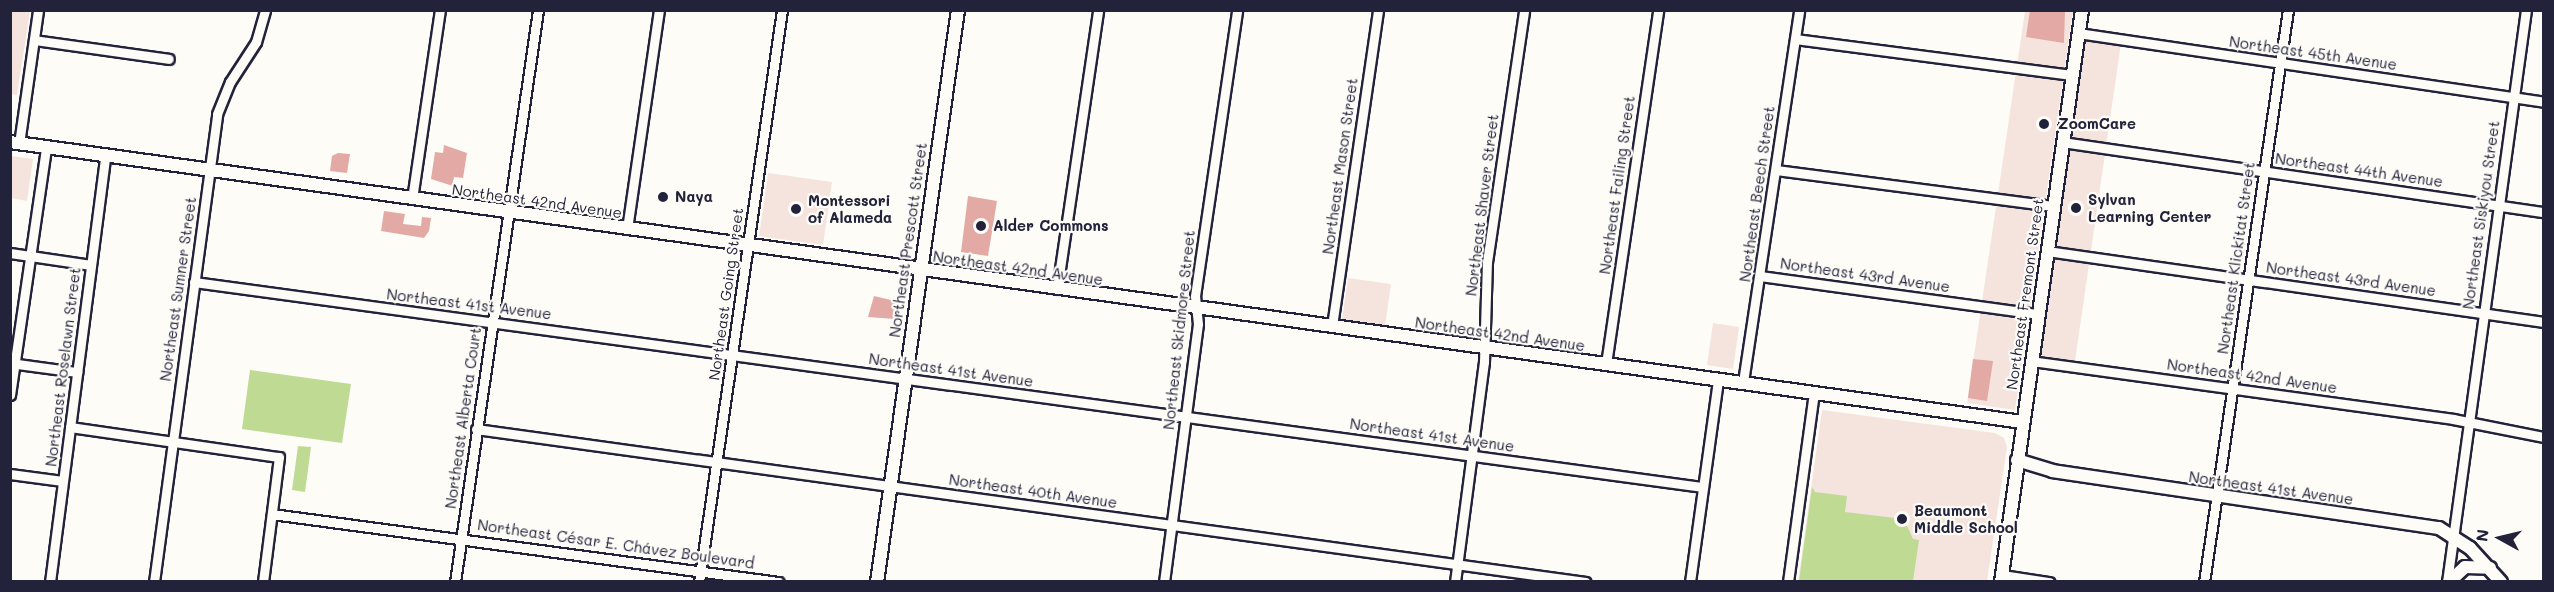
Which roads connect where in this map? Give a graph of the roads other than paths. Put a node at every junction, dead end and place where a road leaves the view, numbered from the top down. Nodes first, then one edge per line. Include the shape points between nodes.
1 (38, 10) edge
2 (265, 10) edge
3 (440, 10) edge
4 (538, 10) edge
5 (659, 10) edge
6 (782, 10) edge
7 (957, 10) edge
8 (1098, 10) edge
9 (1237, 10) edge
10 (1378, 10) edge
11 (1524, 10) edge
12 (1658, 10) edge
13 (1799, 10) edge
14 (2082, 10) edge
15 (2288, 10) edge
16 (2526, 10) edge
17 (2079, 33) junction
18 (1795, 39) junction
19 (34, 40) junction
20 (169, 59) dead end
21 (2280, 63) junction
22 (2072, 75) junction
23 (2513, 97) junction
24 (2544, 102) edge
25 (2062, 142) junction
26 (15, 143) edge
27 (46, 147) junction
28 (105, 156) junction
29 (209, 170) junction
30 (1776, 170) junction
31 (2264, 171) junction
32 (412, 199) junction
33 (2497, 205) junction
34 (2054, 206) junction
35 (508, 212) junction
36 (2544, 212) edge
37 (627, 229) junction
38 (748, 246) junction
39 (2047, 250) junction
40 (10, 253) edge
41 (31, 256) junction
42 (91, 265) junction
43 (919, 270) junction
44 (1760, 276) junction
45 (2248, 279) junction
46 (194, 282) junction
47 (1057, 289) junction
48 (1196, 307) junction
49 (2038, 314) junction
50 (2481, 314) junction
51 (492, 322) junction
52 (2544, 322) edge
53 (1332, 326) junction
54 (1483, 347) junction
55 (732, 354) junction
56 (2031, 361) junction
57 (13, 363) edge
58 (1606, 364) junction
59 (77, 372) junction
60 (904, 379) junction
61 (1718, 379) junction
62 (1743, 382) junction
63 (2233, 388) junction
64 (1814, 392) junction
65 (10, 394) edge
66 (1186, 417) junction
67 (2022, 422) junction
68 (2468, 424) junction
69 (70, 427) junction
70 (476, 429) junction
71 (2544, 437) edge
72 (173, 441) junction
73 (1472, 456) junction
74 (2017, 460) junction
75 (717, 462) junction
76 (10, 474) edge
77 (63, 481) junction
78 (889, 486) junction
79 (1703, 487) junction
80 (2217, 495) junction
81 (272, 514) junction
82 (1172, 525) junction
83 (2454, 535) junction
84 (461, 539) junction
85 (1458, 564) junction
86 (2490, 568) junction
87 (701, 571) junction
88 (2001, 578) edge
89 (50, 582) edge
90 (154, 582) edge
91 (263, 582) edge
92 (455, 582) edge
93 (699, 582) edge
94 (778, 582) edge
95 (877, 582) edge
96 (1164, 582) edge
97 (1455, 582) edge
98 (1586, 582) edge
99 (1690, 582) edge
100 (1788, 582) edge
101 (2049, 582) edge
102 (2204, 582) edge
103 (2448, 582) edge
104 (2501, 582) edge

1 - 19 street
2 - 29 street, Northeast Sumner Street via 256,42 220,103
3 - 32 street
4 - 35 street, Northeast Alberta Court
5 - 37 street
6 - 38 street, Northeast Going Street
7 - 43 street, Northeast Prescott Street
8 - 47 street
9 - 48 street, Northeast Skidmore Street
10 - 53 street, Northeast Mason Street
11 - 54 street, Northeast Shaver Street via 1487,261
12 - 58 street, Northeast Failing Street
13 - 18 street, Northeast Beech Street
14 - 17 street, Northeast Fremont Street
15 - 21 street, Northeast Klickitat Street
16 - 23 street, Northeast Siskiyou Street
17 - 21 street, Northeast 45th Avenue
17 - 22 street, Northeast Fremont Street
18 - 22 street
18 - 30 street, Northeast Beech Street
19 - 20 street
19 - 26 street
21 - 23 street, Northeast 45th Avenue
21 - 31 street, Northeast Klickitat Street
22 - 25 street, Northeast Fremont Street
23 - 24 street, Northeast 45th Avenue
23 - 33 street, Northeast Siskiyou Street
25 - 31 street, Northeast 44th Avenue
25 - 34 street, Northeast Fremont Street
26 - 27 street, Northeast 42nd Avenue
27 - 28 street, Northeast 42nd Avenue
27 - 41 street
28 - 29 street, Northeast 42nd Avenue
28 - 42 street, Northeast Roselawn Street
29 - 32 street, Northeast 42nd Avenue
29 - 46 street, Northeast Sumner Street
30 - 34 street
30 - 44 street, Northeast Beech Street
31 - 33 street, Northeast 44th Avenue
31 - 45 street, Northeast Klickitat Street
32 - 35 street, Northeast 42nd Avenue
33 - 36 street, Northeast 44th Avenue
33 - 50 street, Northeast Siskiyou Street
34 - 39 street, Northeast Fremont Street
35 - 37 street, Northeast 42nd Avenue
35 - 51 street, Northeast Alberta Court
37 - 38 street, Northeast 42nd Avenue
38 - 43 street, Northeast 42nd Avenue
38 - 55 street, Northeast Going Street
39 - 45 street, Northeast 43rd Avenue
39 - 49 street, Northeast Fremont Street
40 - 41 street
41 - 42 street
41 - 57 street
42 - 59 street, Northeast Roselawn Street
43 - 47 street, Northeast 42nd Avenue
43 - 60 street, Northeast Prescott Street
44 - 49 street, Northeast 43rd Avenue
44 - 62 street, Northeast Beech Street
45 - 50 street, Northeast 43rd Avenue
45 - 63 street, Northeast Klickitat Street
46 - 51 street, Northeast 41st Avenue
46 - 72 street, Northeast Sumner Street
47 - 48 street, Northeast 42nd Avenue
48 - 53 street, Northeast 42nd Avenue
48 - 66 street, Northeast Skidmore Street
49 - 56 street, Northeast Fremont Street
50 - 52 street, Northeast 43rd Avenue
50 - 68 street, Northeast Siskiyou Street
51 - 55 street, Northeast 41st Avenue
51 - 70 street, Northeast Alberta Court
53 - 54 street, Northeast 42nd Avenue
54 - 58 street, Northeast 42nd Avenue
54 - 73 street, Northeast Shaver Street
55 - 60 street, Northeast 41st Avenue
55 - 75 street, Northeast Going Street
56 - 63 street, Northeast 42nd Avenue
56 - 67 street, Northeast Fremont Street
57 - 59 street
57 - 65 street
58 - 61 street, Northeast 42nd Avenue
59 - 69 street, Northeast Roselawn Street
60 - 66 street, Northeast 41st Avenue
60 - 78 street, Northeast Prescott Street
61 - 62 street, Northeast 42nd Avenue
61 - 79 street
62 - 64 street, Northeast 42nd Avenue
63 - 68 street, Northeast 42nd Avenue
63 - 80 street, Northeast Klickitat Street
64 - 67 street, Northeast 42nd Avenue
64 - 100 street
66 - 73 street, Northeast 41st Avenue
66 - 82 street, Northeast Skidmore Street
67 - 74 street, Northeast Fremont Street
68 - 71 street, Northeast 42nd Avenue
68 - 83 street, Northeast Siskiyou Street
69 - 72 street
69 - 77 street, Northeast Roselawn Street
70 - 75 street, Northeast 40th Avenue
70 - 84 street, Northeast Alberta Court
72 - 81 street via 279,456
72 - 90 street, Northeast Sumner Street
73 - 79 street, Northeast 41st Avenue
73 - 85 street, Northeast Shaver Street
74 - 80 street, Northeast 41st Avenue via 2052,471
74 - 88 street, Northeast Fremont Street
75 - 78 street, Northeast 40th Avenue
75 - 87 street, Northeast Going Street
76 - 77 street
77 - 89 street, Northeast Roselawn Street
78 - 82 street, Northeast 40th Avenue
78 - 95 street, Northeast Prescott Street
79 - 99 street
80 - 83 street, Northeast 41st Avenue via 2439,528
80 - 102 street, Northeast Klickitat Street
81 - 84 street, Northeast César E. Chávez Boulevard
81 - 91 street
82 - 85 street, Northeast 40th Avenue
82 - 96 street, Northeast Skidmore Street
83 - 86 street, Northeast 41st Avenue
83 - 103 street, Northeast Siskiyou Street
84 - 87 street, Northeast César E. Chávez Boulevard
84 - 92 street, Northeast Alberta Court
85 - 97 street, Northeast Shaver Street
85 - 98 street, Northeast 40th Avenue
86 - 103 street via 2464,567
86 - 104 street, Northeast 41st Avenue
87 - 93 street, Northeast Going Street
87 - 94 street, Northeast César E. Chávez Boulevard
88 - 101 street

